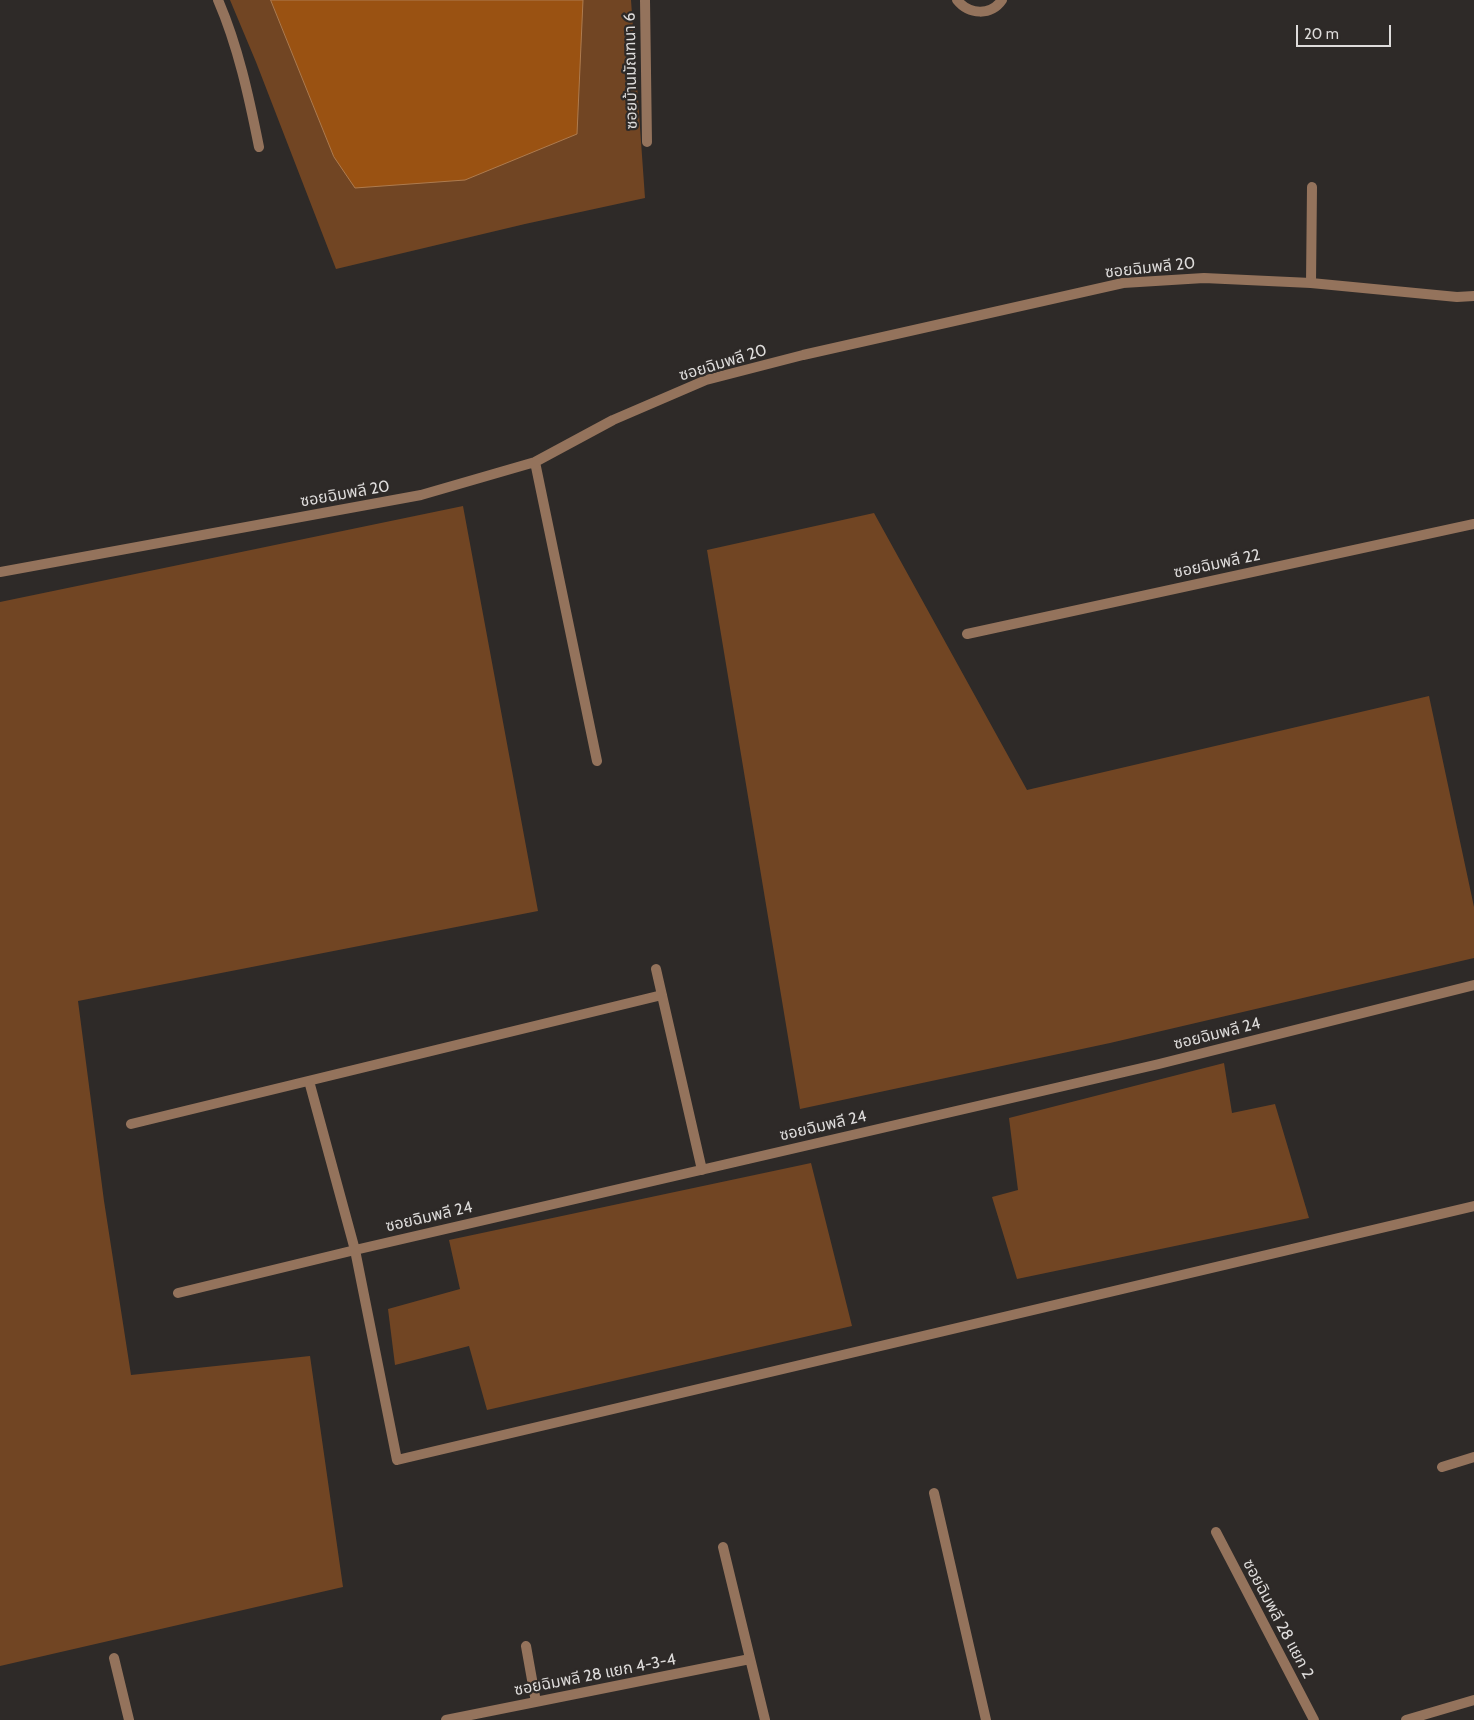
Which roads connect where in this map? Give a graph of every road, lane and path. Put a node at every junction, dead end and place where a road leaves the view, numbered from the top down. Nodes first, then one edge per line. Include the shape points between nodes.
1 (218, 0) edge
2 (645, 0) edge
3 (957, 0) edge
4 (1002, 0) edge
5 (647, 142) dead end
6 (259, 147) dead end
7 (1312, 187) dead end
8 (1311, 284) junction
9 (1474, 296) edge
10 (535, 462) junction
11 (1474, 524) edge
12 (0, 572) edge
13 (967, 634) dead end
14 (597, 761) dead end
15 (656, 969) dead end
16 (1474, 985) edge
17 (662, 995) junction
18 (309, 1081) junction
19 (131, 1124) dead end
20 (702, 1170) junction
21 (1474, 1206) edge
22 (355, 1250) junction
23 (178, 1293) dead end
24 (1474, 1457) edge
25 (1442, 1467) dead end
26 (934, 1493) dead end
27 (1216, 1532) dead end
28 (723, 1547) dead end
29 (526, 1646) dead end
30 (114, 1658) dead end
31 (750, 1658) junction
32 (1474, 1700) edge
33 (536, 1702) junction
34 (129, 1720) edge
35 (446, 1720) edge
36 (765, 1720) edge
37 (986, 1720) edge
38 (1314, 1720) edge
39 (1406, 1720) edge

1 - 6 street via 247,87
2 - 5 street, ซอยบ้านมัณฑนา 6
3 - 4 street via 965,8 983,12
7 - 8 street
8 - 9 street, ซอยฉิมพลี 20
8 - 10 street, ซอยฉิมพลี 20 via 1204,278 1123,283 802,355 706,380 613,420
10 - 12 street, ซอยฉิมพลี 20 via 421,495
10 - 14 street
11 - 13 street, ซอยฉิมพลี 22
15 - 17 street
16 - 20 street, ซอยฉิมพลี 24 via 1159,1064
17 - 18 street
17 - 20 street
18 - 19 street
18 - 22 street
20 - 22 street, ซอยฉิมพลี 24
21 - 22 street via 397,1460
22 - 23 street, ซอยฉิมพลี 24
24 - 25 street
26 - 37 street
27 - 38 street, ซอยฉิมพลี 28 แยก 2
28 - 31 street
29 - 33 street
30 - 34 street
31 - 33 street, ซอยฉิมพลี 28 แยก 4-3-4
31 - 36 street
32 - 39 street
33 - 35 street, ซอยฉิมพลี 28 แยก 4-3-4

